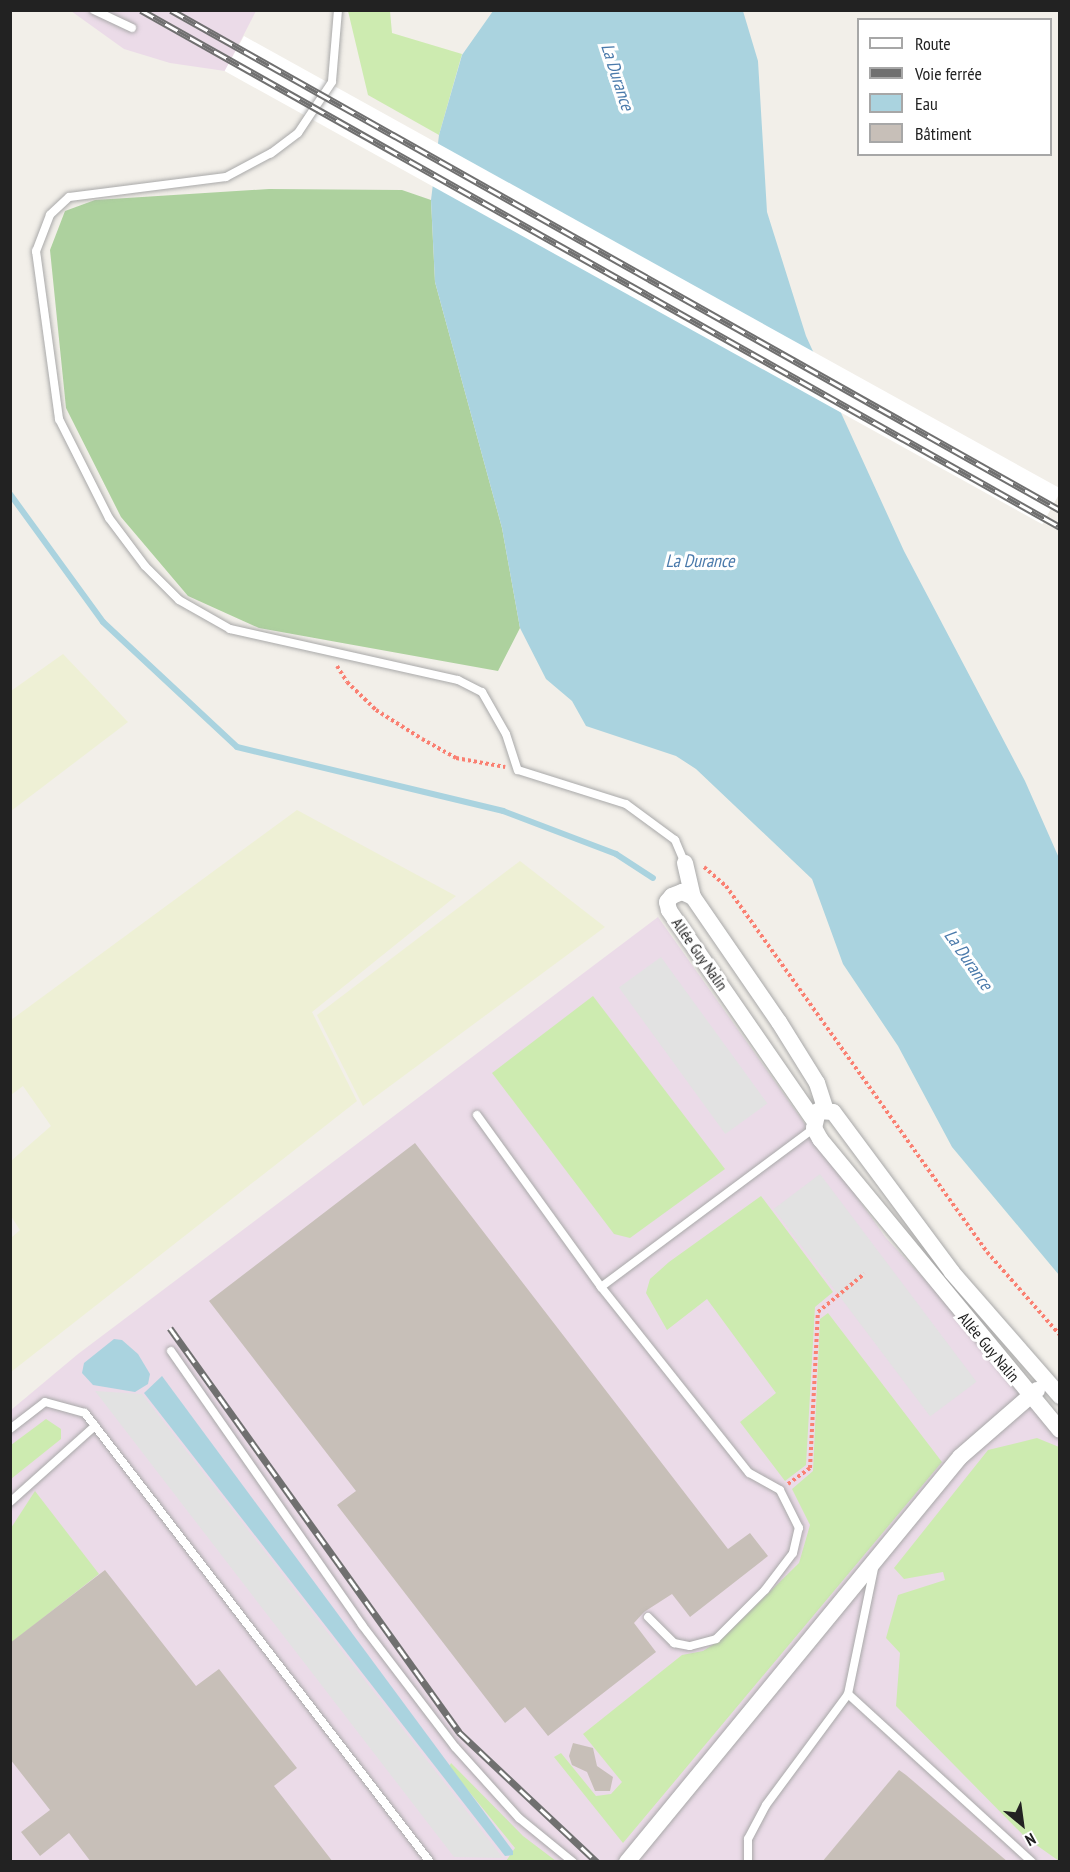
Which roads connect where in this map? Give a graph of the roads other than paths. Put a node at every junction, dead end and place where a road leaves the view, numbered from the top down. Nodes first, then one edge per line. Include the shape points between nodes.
1 (94, 10) edge
2 (338, 10) edge
3 (132, 28) dead end
4 (692, 863) joint
5 (693, 897) junction
6 (477, 1115) dead end
7 (817, 1118) junction
8 (601, 1287) junction
9 (171, 1352) dead end
10 (1047, 1382) junction
11 (1030, 1396) junction
12 (1059, 1396) edge
13 (95, 1426) junction
14 (10, 1429) edge
15 (1059, 1430) edge
16 (10, 1502) edge
17 (876, 1561) junction
18 (648, 1617) dead end
19 (848, 1694) junction
20 (430, 1862) edge
21 (573, 1862) edge
22 (627, 1862) edge
23 (748, 1862) edge
24 (1032, 1862) edge

1 - 3 lane
2 - 4 lane via 332,82 298,133 226,177 69,197 50,215 36,251 59,419 109,518 145,566 179,600 230,629 458,680 482,692 506,734 518,770 626,804 675,840
4 - 5 street
5 - 7 street, Allée Guy Nalin via 817,1083
5 - 7 street, Allée Guy Nalin via 682,891 672,896 667,902 669,910
6 - 8 lane
7 - 8 lane
7 - 10 street, Allée Guy Nalin via 833,1112 952,1272
7 - 11 street, Allée Guy Nalin
8 - 18 lane via 750,1473 780,1490 794,1513 799,1539 765,1590 716,1639 690,1646 664,1637
9 - 21 lane via 362,1624 455,1747 519,1818
10 - 11 street
10 - 12 street, Allée Guy Nalin
11 - 15 street, Allée Guy Nalin
11 - 17 street via 960,1458
13 - 14 lane via 85,1413 45,1402
13 - 16 lane
13 - 20 lane
17 - 19 lane
17 - 22 street
19 - 23 lane via 766,1805 748,1839
19 - 24 lane

